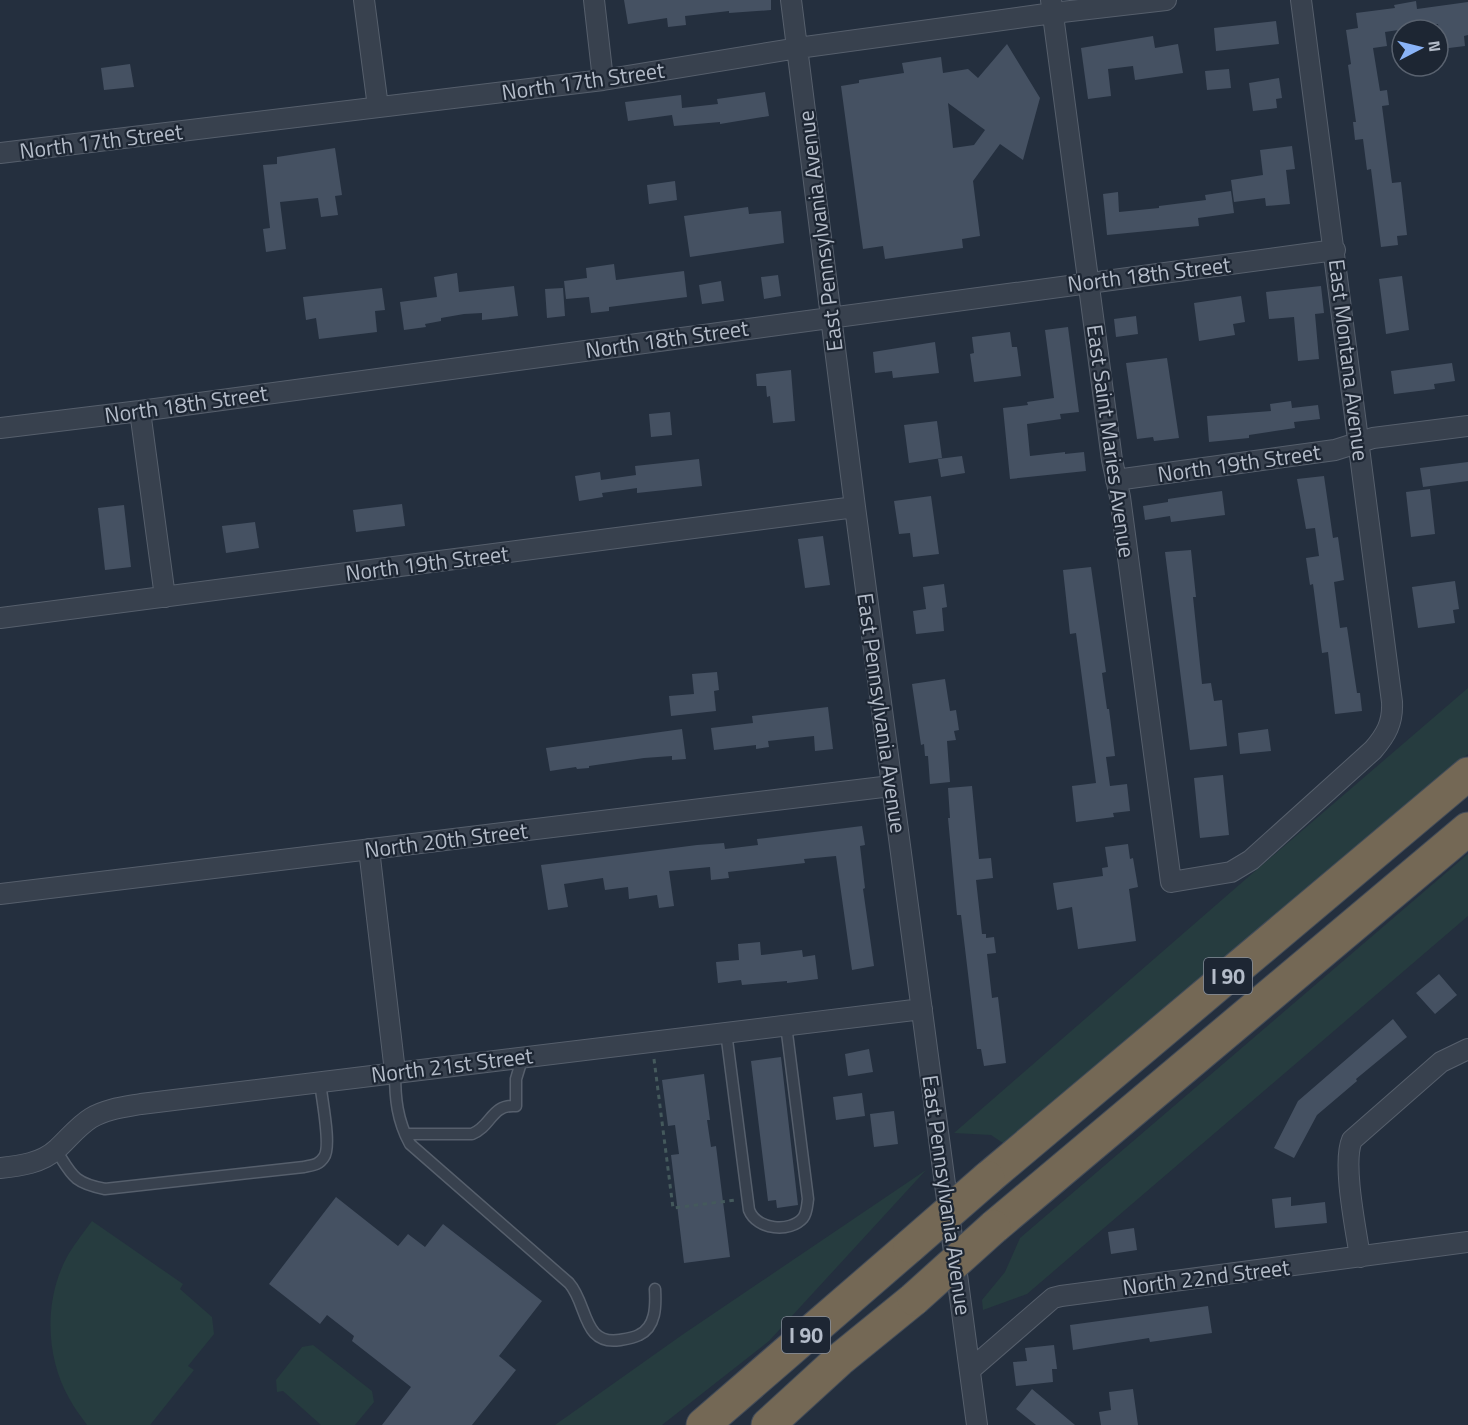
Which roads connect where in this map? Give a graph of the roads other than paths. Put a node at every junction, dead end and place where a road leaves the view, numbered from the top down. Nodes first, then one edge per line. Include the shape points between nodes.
1 (364, 0) edge
2 (594, 0) edge
3 (792, 0) edge
4 (1166, 0) edge
5 (1301, 0) edge
6 (1052, 7) edge
7 (798, 48) junction
8 (603, 80) junction
9 (378, 107) junction
10 (0, 153) edge
11 (1335, 250) junction
12 (1088, 282) junction
13 (831, 317) junction
14 (140, 411) junction
15 (1468, 426) edge
16 (0, 428) edge
17 (1359, 443) junction
18 (1116, 480) junction
19 (855, 507) junction
20 (165, 597) junction
21 (0, 618) edge
22 (1468, 774) edge
23 (891, 786) junction
24 (1468, 829) edge
25 (369, 849) junction
26 (1171, 882) joint
27 (0, 894) edge
28 (922, 1009) junction
29 (786, 1025) junction
30 (726, 1032) junction
31 (1468, 1049) edge
32 (523, 1056) junction
33 (395, 1072) junction
34 (320, 1081) junction
35 (405, 1134) junction
36 (56, 1150) junction
37 (0, 1168) edge
38 (1468, 1242) edge
39 (1360, 1257) junction
40 (654, 1289) dead end
41 (816, 1326) junction
42 (970, 1370) junction
43 (686, 1425) edge
44 (703, 1425) edge
45 (768, 1425) edge
46 (977, 1425) edge

1 - 9 street
2 - 8 street
3 - 7 street, East Pennsylvania Avenue
4 - 6 street, North 17th Street
5 - 11 street, East Montana Avenue
6 - 7 street, North 17th Street
6 - 12 street, East Saint Maries Avenue
7 - 8 street, North 17th Street
7 - 13 street, East Pennsylvania Avenue
8 - 9 street, North 17th Street
9 - 10 street, North 17th Street
11 - 12 street, North 18th Street
11 - 17 street, East Montana Avenue
12 - 13 street, North 18th Street
12 - 18 street, East Saint Maries Avenue
13 - 14 street, North 18th Street
13 - 19 street, East Pennsylvania Avenue
14 - 16 street, North 18th Street
14 - 20 street
15 - 17 street, North 19th Street
17 - 18 street, North 19th Street via 1335,450
17 - 26 street, East Montana Avenue via 1392,720 1373,750 1251,860 1231,872
18 - 26 street, East Saint Maries Avenue
19 - 20 street, North 19th Street
19 - 23 street, East Pennsylvania Avenue
20 - 21 street, North 19th Street
22 - 41 highway, I 90, bridge
23 - 25 street, North 20th Street
23 - 28 street, East Pennsylvania Avenue
24 - 45 highway, I 90, bridge via 994,1227
25 - 27 street, North 20th Street
25 - 33 street
28 - 29 street, North 21st Street
28 - 42 street, East Pennsylvania Avenue
29 - 30 street, North 21st Street
29 - 30 lane via 808,1199 800,1220 774,1227 752,1218 747,1199
30 - 32 street, North 21st Street
31 - 39 street via 1441,1062 1352,1140 1348,1165
32 - 33 street, North 21st Street
32 - 35 lane via 516,1080 516,1106 499,1108 477,1132
33 - 34 street, North 21st Street
33 - 35 lane via 397,1108
34 - 36 street, North 21st Street via 108,1110 84,1123
34 - 36 lane via 327,1143 326,1155 318,1164 105,1189 80,1182
35 - 40 lane via 410,1144 577,1292 588,1324 599,1338 625,1339 647,1329 655,1310
36 - 37 street, North 21st Street via 40,1160
38 - 39 street, North 22nd Street
39 - 42 street, North 22nd Street via 1053,1298
41 - 43 highway
41 - 44 highway, I 90
42 - 46 street, East Pennsylvania Avenue

